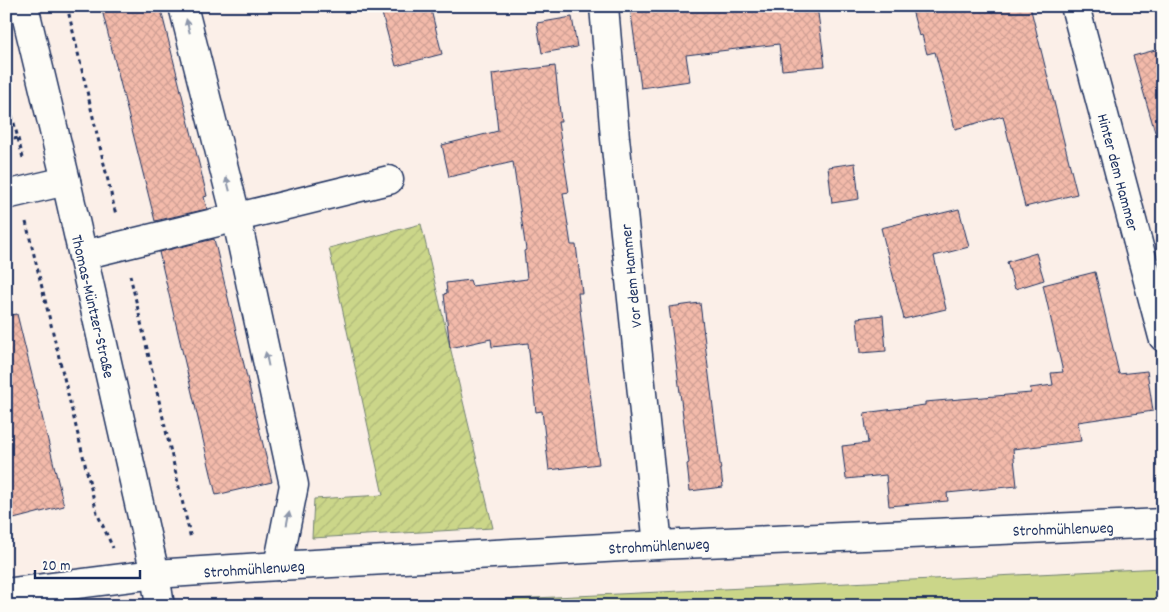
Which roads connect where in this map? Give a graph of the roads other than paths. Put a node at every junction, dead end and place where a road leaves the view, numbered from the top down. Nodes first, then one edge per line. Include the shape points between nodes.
1 (24, 6) edge
2 (183, 6) edge
3 (604, 6) edge
4 (1075, 6) edge
5 (389, 180) dead end
6 (66, 181) junction
7 (18, 192) edge
8 (236, 216) junction
9 (83, 255) junction
10 (1163, 337) edge
11 (1163, 523) edge
12 (658, 545) junction
13 (278, 566) junction
14 (155, 574) junction
15 (7, 588) edge
16 (160, 606) edge

1 - 6 street, Thomas-Müntzer-Straße
8 -> 2 street
3 - 12 street, Vor dem Hammer
4 - 10 street, Hinter dem Hammer
5 - 8 street
6 - 7 street
6 - 9 street, Thomas-Müntzer-Straße
8 - 9 street
13 -> 8 street via 294,485
9 - 14 street, Thomas-Müntzer-Straße
11 - 12 street, Strohmühlenweg
12 - 13 street, Strohmühlenweg
13 - 14 street, Strohmühlenweg
14 - 15 street, Strohmühlenweg
14 - 16 street, Thomas-Müntzer-Straße

